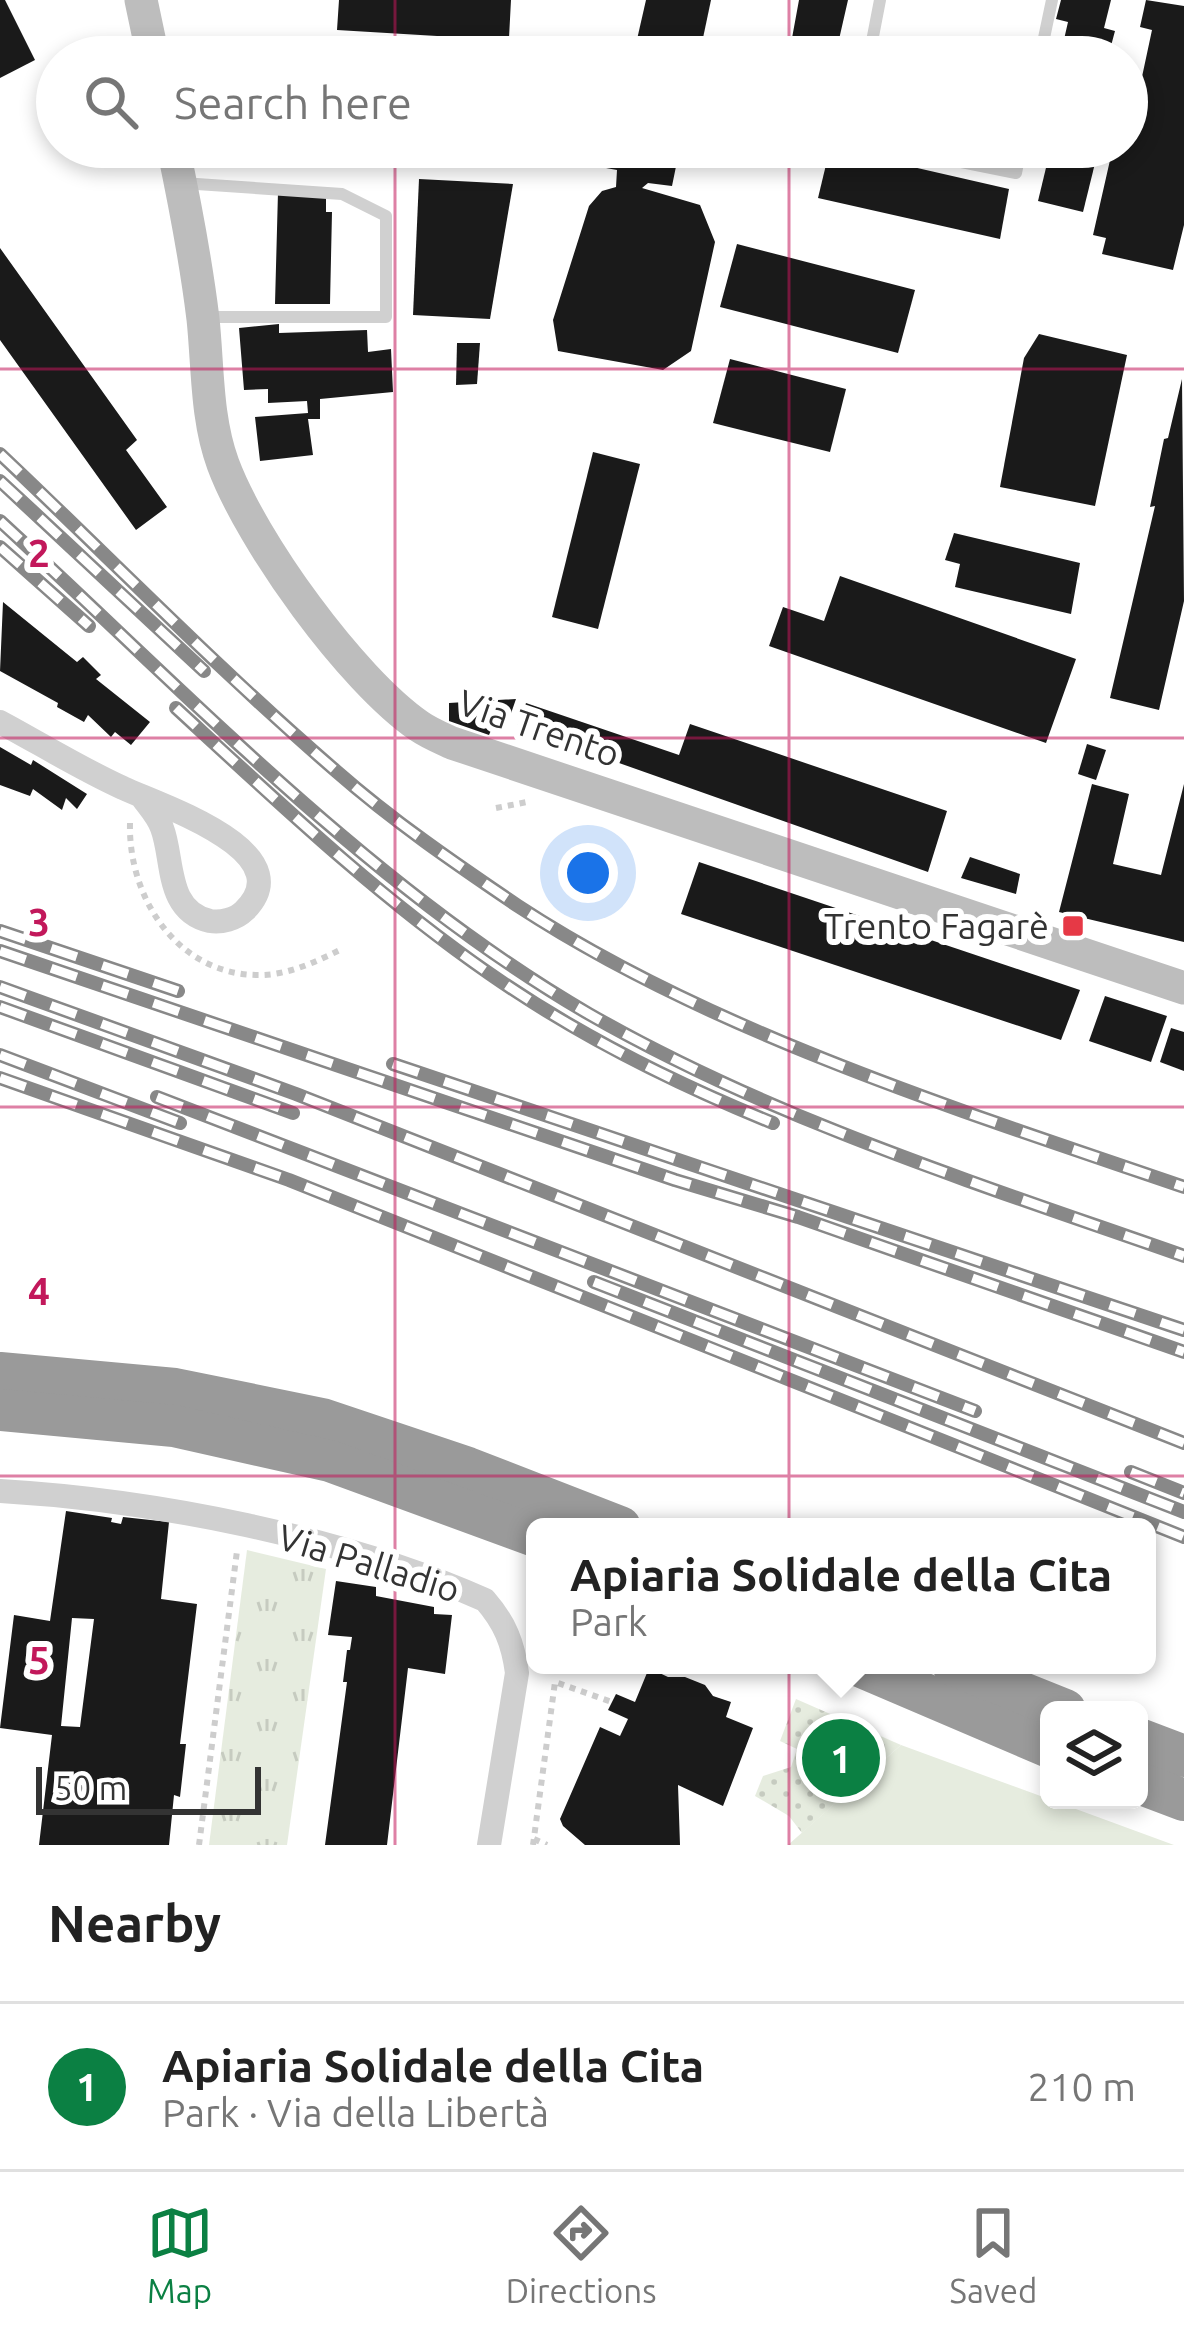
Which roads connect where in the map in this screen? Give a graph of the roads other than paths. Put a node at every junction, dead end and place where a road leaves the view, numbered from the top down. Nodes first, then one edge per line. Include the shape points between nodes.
1 (141, 0) edge
2 (880, 0) edge
3 (1052, 0) edge
4 (149, 36) edge
5 (872, 36) edge
6 (1044, 36) edge
7 (178, 168) edge
8 (991, 168) edge
9 (1017, 168) edge
10 (181, 183) junction
11 (202, 317) junction
12 (0, 722) edge
13 (131, 792) junction
14 (1184, 988) edge
15 (0, 1373) edge
16 (0, 1410) edge
17 (0, 1491) edge
18 (597, 1518) edge
19 (526, 1533) edge
20 (878, 1674) edge
21 (975, 1674) edge
22 (1043, 1701) edge
23 (1148, 1742) edge
24 (1040, 1743) edge
25 (1184, 1756) edge
26 (1148, 1786) edge
27 (1184, 1800) edge
28 (490, 1845) edge

1 - 4 street
2 - 5 lane
3 - 6 lane
7 - 10 street, Via Trento
8 - 9 lane
10 - 11 street, Via Trento
10 - 11 lane via 342,194 386,216 386,316
11 - 14 street, Via Trento via 212,421 245,512 361,672 419,726
12 - 13 street
13 - 13 street via 160,822 186,907 210,921 245,910 257,881 244,852 177,808
15 - 18 highway via 175,1389 322,1418
16 - 19 highway via 174,1426 330,1461
17 - 28 street, Via Palladio via 313,1540 485,1600 513,1645 517,1673
20 - 24 highway
21 - 22 highway
23 - 25 highway
26 - 27 highway

